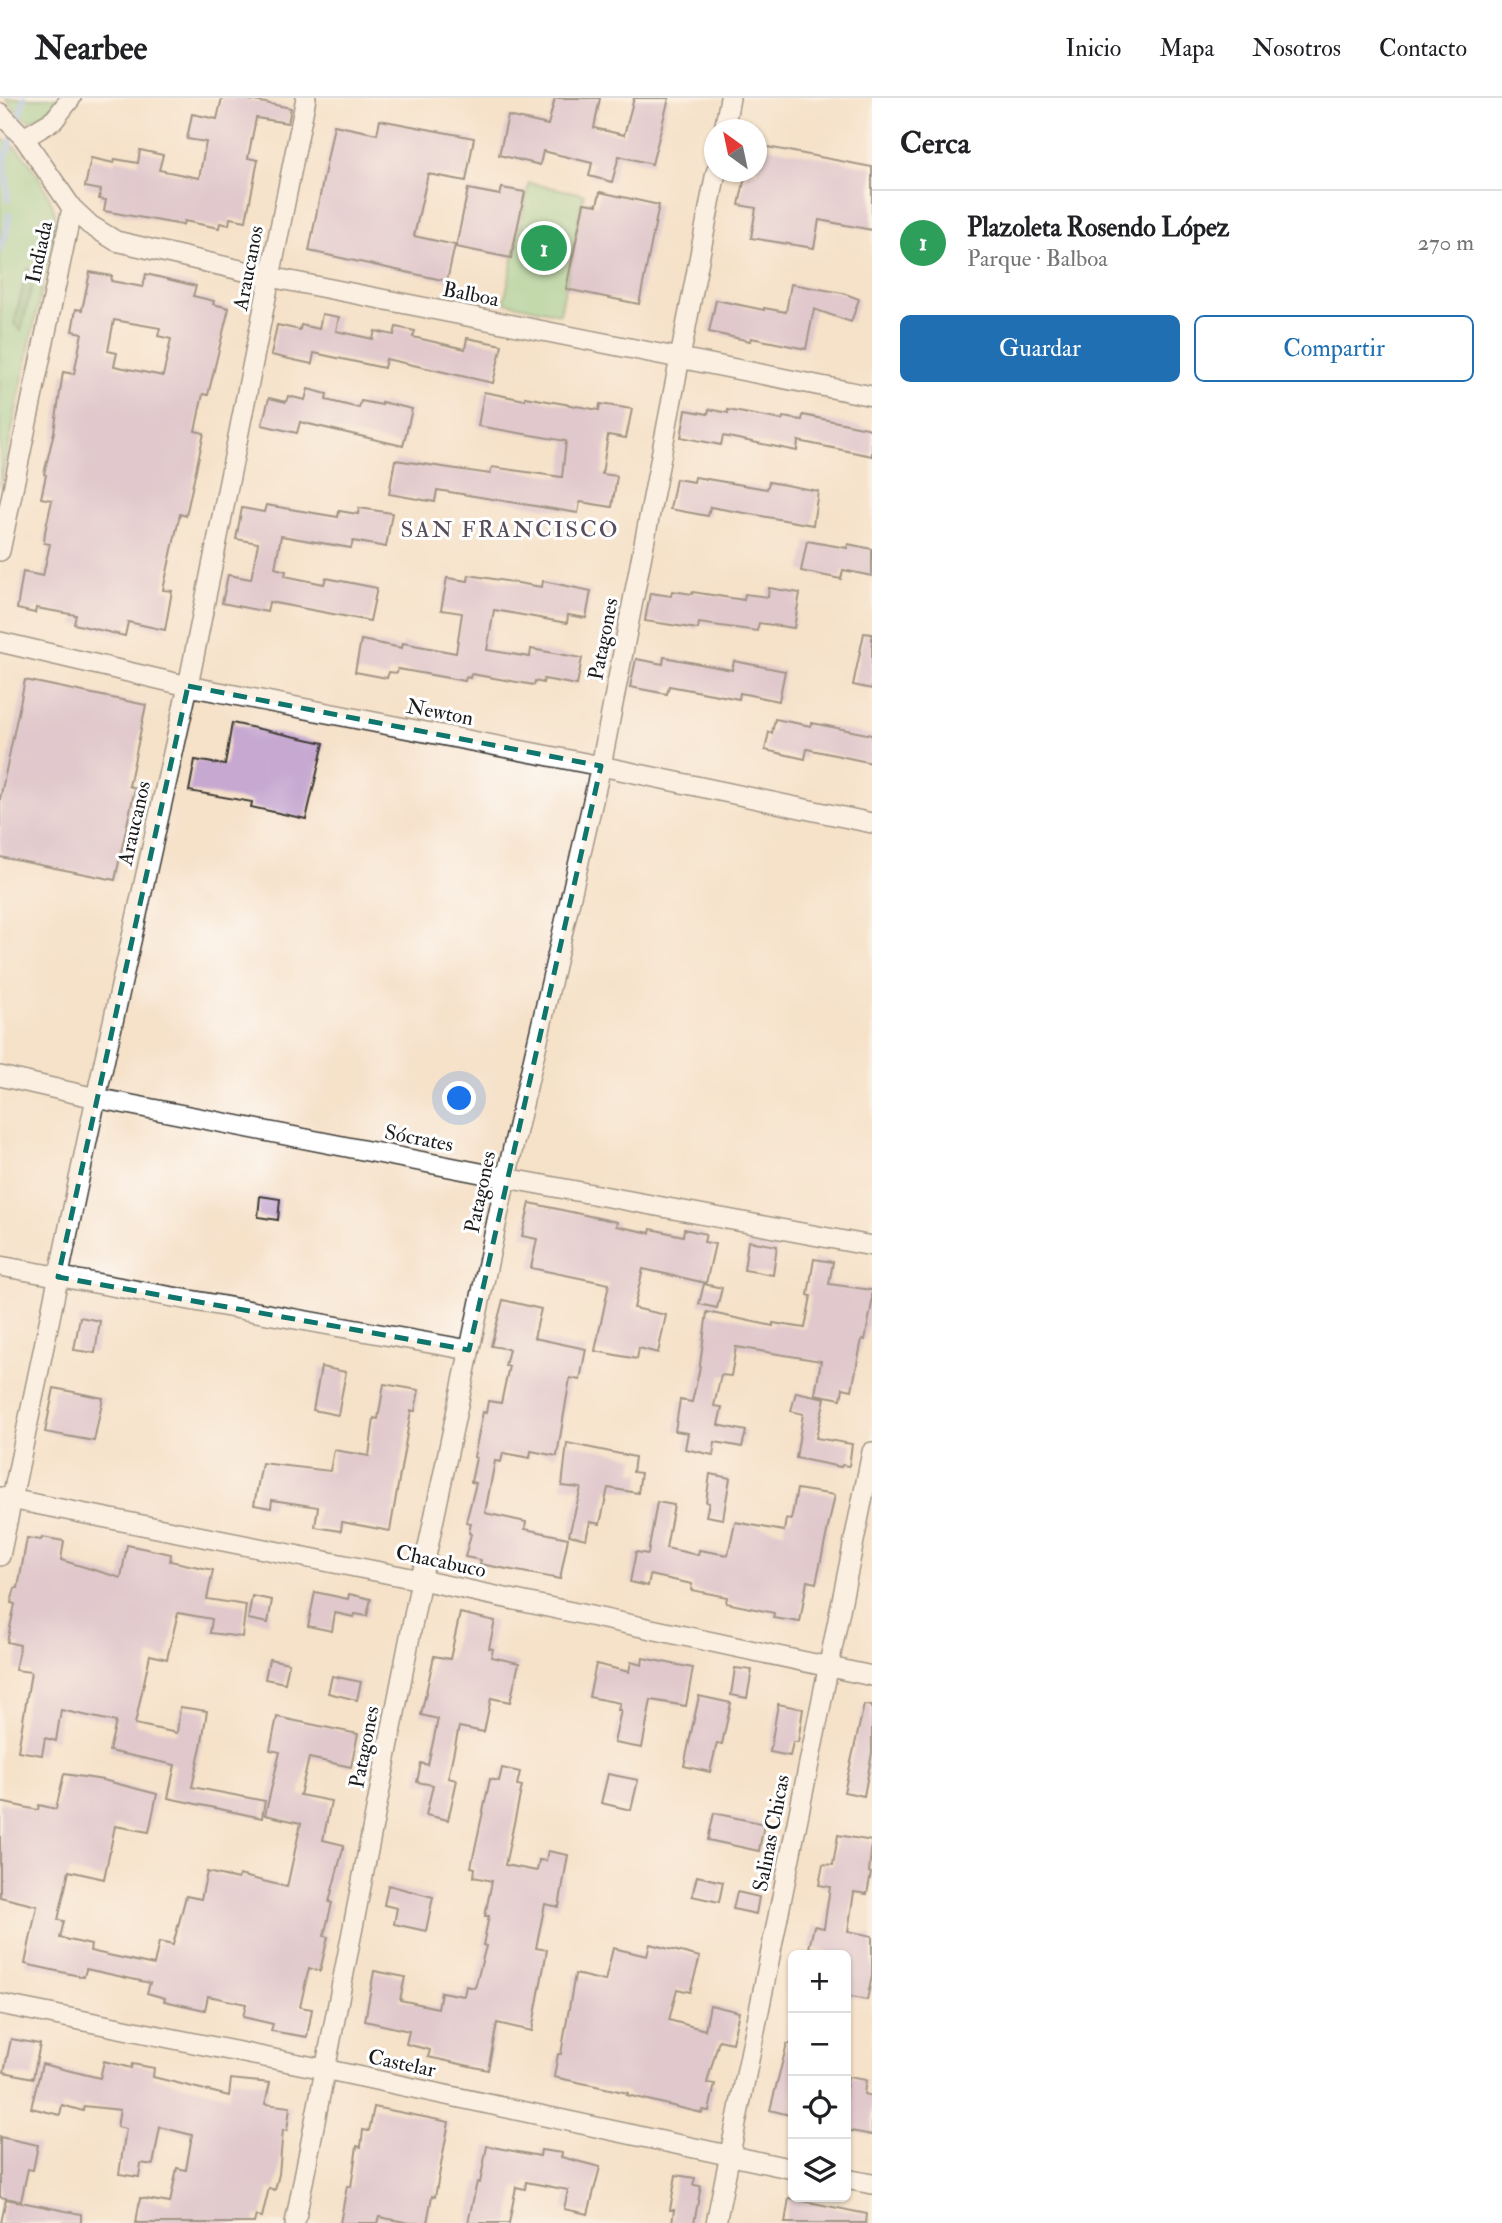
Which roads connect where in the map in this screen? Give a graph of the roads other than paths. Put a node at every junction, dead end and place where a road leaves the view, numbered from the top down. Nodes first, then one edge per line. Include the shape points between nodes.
1 (71, 98) edge
2 (306, 98) edge
3 (730, 98) edge
4 (0, 113) edge
5 (726, 119) edge
6 (24, 138) junction
7 (714, 182) edge
8 (72, 208) junction
9 (270, 277) junction
10 (681, 359) junction
11 (872, 396) edge
12 (0, 551) edge
13 (0, 642) edge
14 (188, 686) junction
15 (601, 766) junction
16 (872, 823) edge
17 (0, 1076) edge
18 (96, 1098) junction
19 (506, 1178) junction
20 (872, 1246) edge
21 (0, 1266) edge
22 (58, 1277) junction
23 (469, 1350) junction
24 (872, 1452) edge
25 (5, 1498) edge
26 (0, 1556) edge
27 (421, 1580) junction
28 (828, 1667) junction
29 (872, 1676) edge
30 (0, 2004) edge
31 (324, 2070) junction
32 (729, 2156) junction
33 (788, 2168) edge
34 (851, 2180) edge
35 (872, 2185) edge
36 (295, 2223) edge
37 (716, 2223) edge

1 - 6 street via 54,120
2 - 9 street, Araucanos
3 - 5 street
4 - 6 street, Balboa
6 - 8 street, Balboa
7 - 10 street, Patagones
8 - 9 street, Balboa via 116,241
8 - 12 street, Indiada
9 - 10 street, Balboa
9 - 14 street, Araucanos
10 - 11 street, Balboa
10 - 15 street, Patagones
13 - 14 street, Newton
14 - 15 street, Newton
14 - 18 street, Araucanos
15 - 16 street, Newton
15 - 19 street, Patagones
17 - 18 street, Sócrates
18 - 19 street, Sócrates
18 - 22 street, Araucanos
19 - 20 street, Sócrates
19 - 23 street, Patagones
21 - 22 street
22 - 23 street
22 - 25 street, Araucanos
23 - 27 street, Patagones
24 - 28 street, Salinas Chicas
25 - 26 street, Araucanos
25 - 27 street, Chacabuco
27 - 28 street, Chacabuco
27 - 31 street, Patagones
28 - 29 street, Chacabuco
28 - 32 street, Salinas Chicas
30 - 31 street, Castelar
31 - 32 street, Castelar
31 - 36 street, Patagones
32 - 33 street, Castelar
32 - 37 street, Salinas Chicas
34 - 35 street

